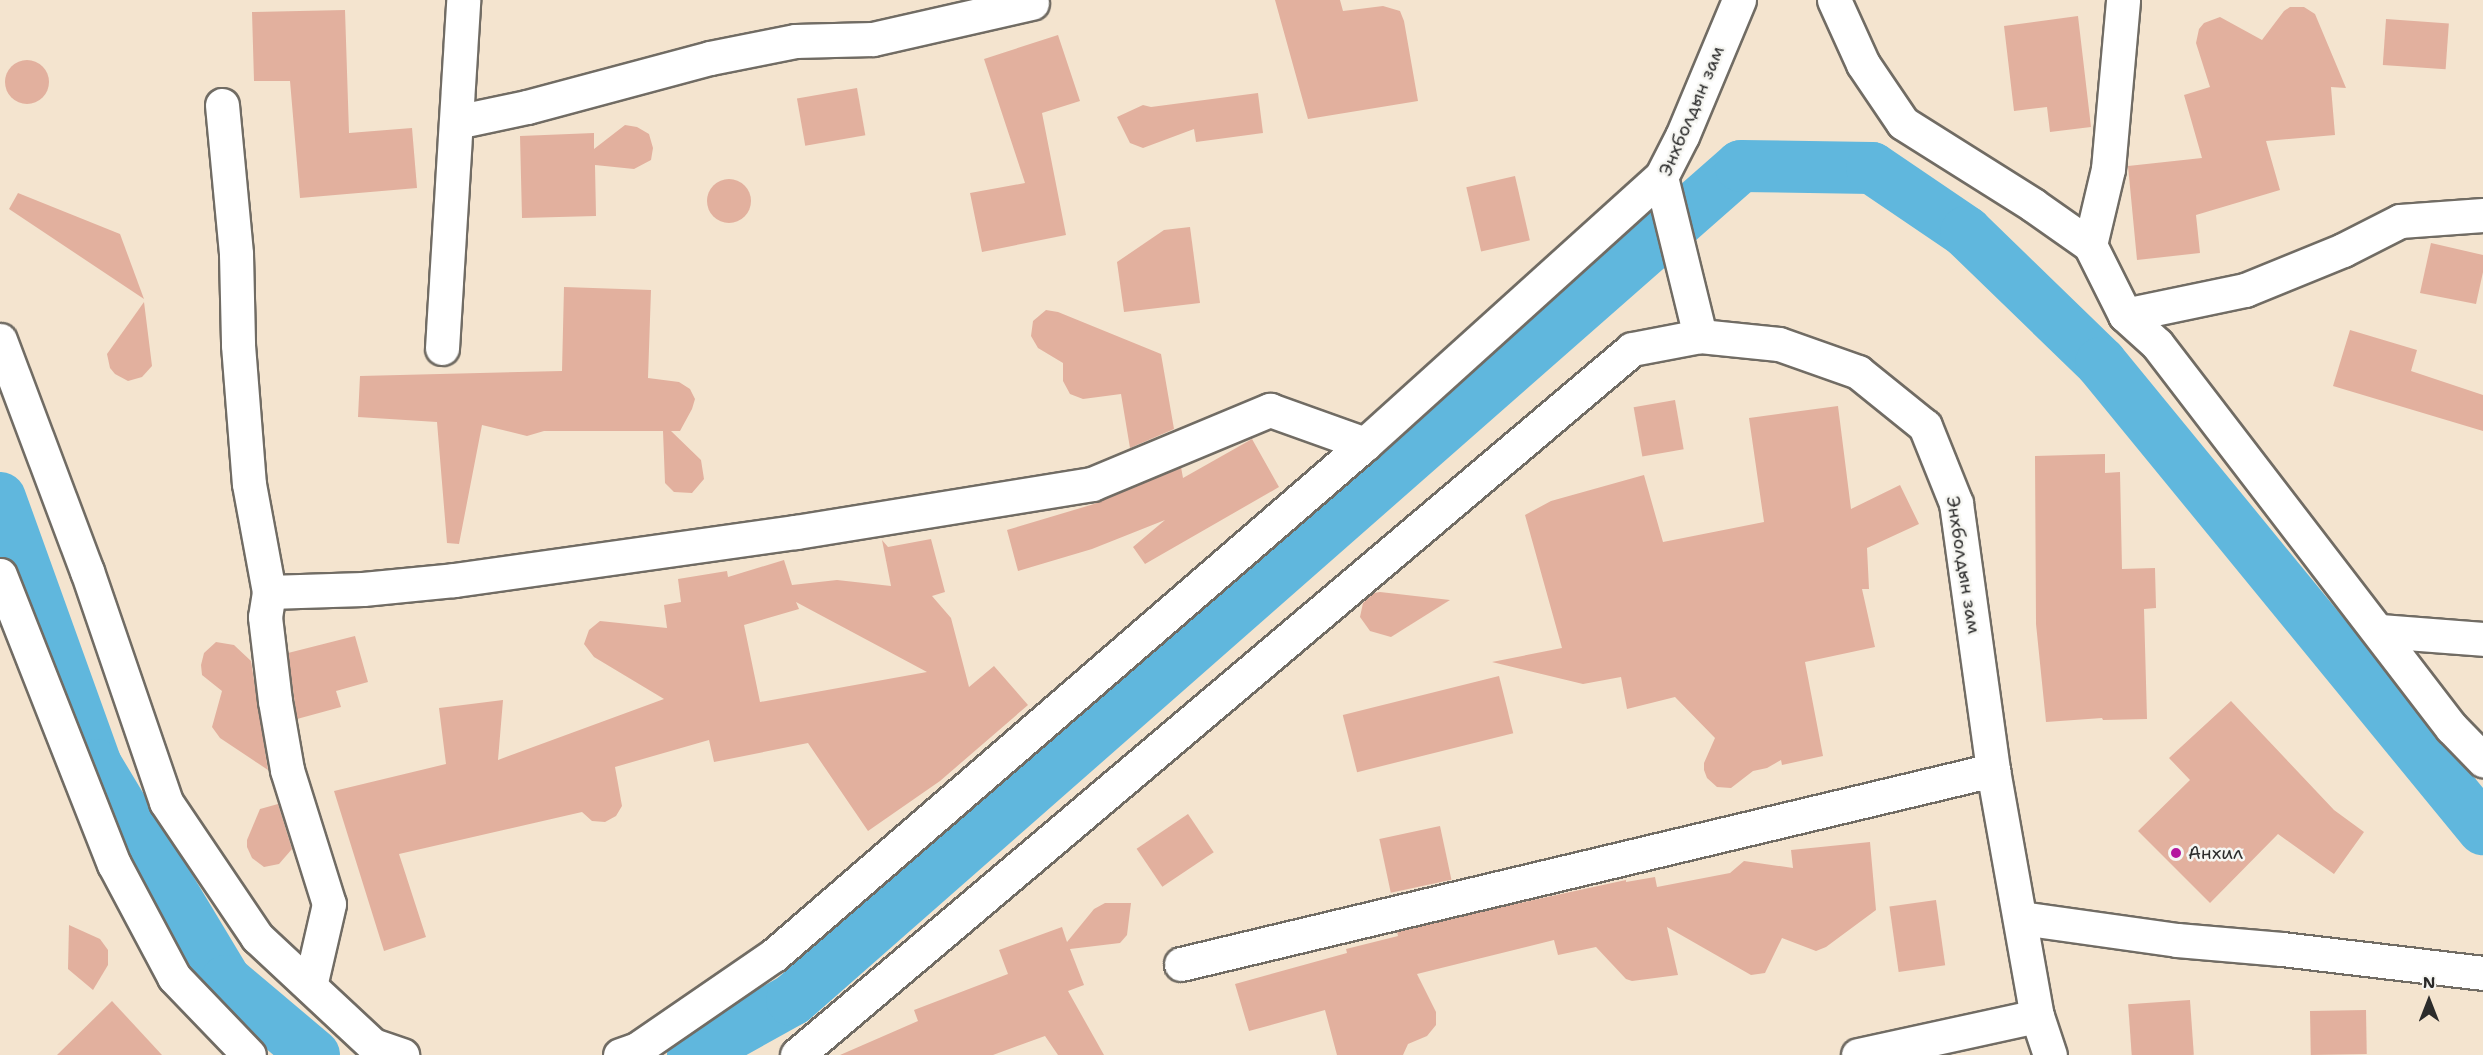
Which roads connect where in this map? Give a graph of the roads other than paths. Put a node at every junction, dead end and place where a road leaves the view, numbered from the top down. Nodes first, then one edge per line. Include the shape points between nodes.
1 (463, 0) edge
2 (1739, 0) edge
3 (1834, 0) edge
4 (2123, 0) edge
5 (1032, 3) dead end
6 (222, 105) dead end
7 (456, 122) junction
8 (1660, 177) junction
9 (2483, 215) edge
10 (2090, 245) junction
11 (2125, 315) junction
12 (1700, 336) junction
13 (0, 340) edge
14 (442, 348) dead end
15 (1365, 444) junction
16 (0, 575) edge
17 (269, 592) junction
18 (2380, 631) junction
19 (2483, 639) edge
20 (2483, 760) edge
21 (1993, 770) junction
22 (2021, 918) junction
23 (1181, 964) dead end
24 (2483, 973) edge
25 (310, 986) junction
26 (2037, 1016) junction
27 (249, 1055) edge
28 (402, 1055) edge
29 (620, 1055) edge
30 (797, 1055) edge
31 (1858, 1055) edge
32 (2050, 1055) edge

1 - 7 street
2 - 8 street, Энхболдын зам via 1682,136
3 - 10 street via 1863,64 1903,123
4 - 10 street via 2108,170
5 - 7 street via 873,39 795,41 720,56
6 - 17 street via 236,254 238,345 249,483
7 - 14 street
8 - 12 street, Энхболдын зам
8 - 15 street
9 - 11 street via 2400,221 2343,250 2245,290
10 - 11 street
11 - 18 street via 2157,344
12 - 21 street, Энхболдын зам via 1779,344 1858,372 1925,426 1956,503
12 - 30 street via 1632,349
13 - 25 street via 87,572 166,802 257,937
15 - 17 street via 1270,410 1092,483 796,532 454,580 363,589
15 - 29 street via 774,955 637,1049
16 - 27 street via 114,864 174,977
17 - 25 street via 265,617 288,770 330,904
18 - 19 street
18 - 20 street via 2452,728
21 - 22 street, Энхболдын зам
21 - 23 street
22 - 24 street via 2176,940
22 - 26 street, Энхболдын зам
25 - 28 street via 373,1045
26 - 31 street
26 - 32 street, Энхболдын зам

